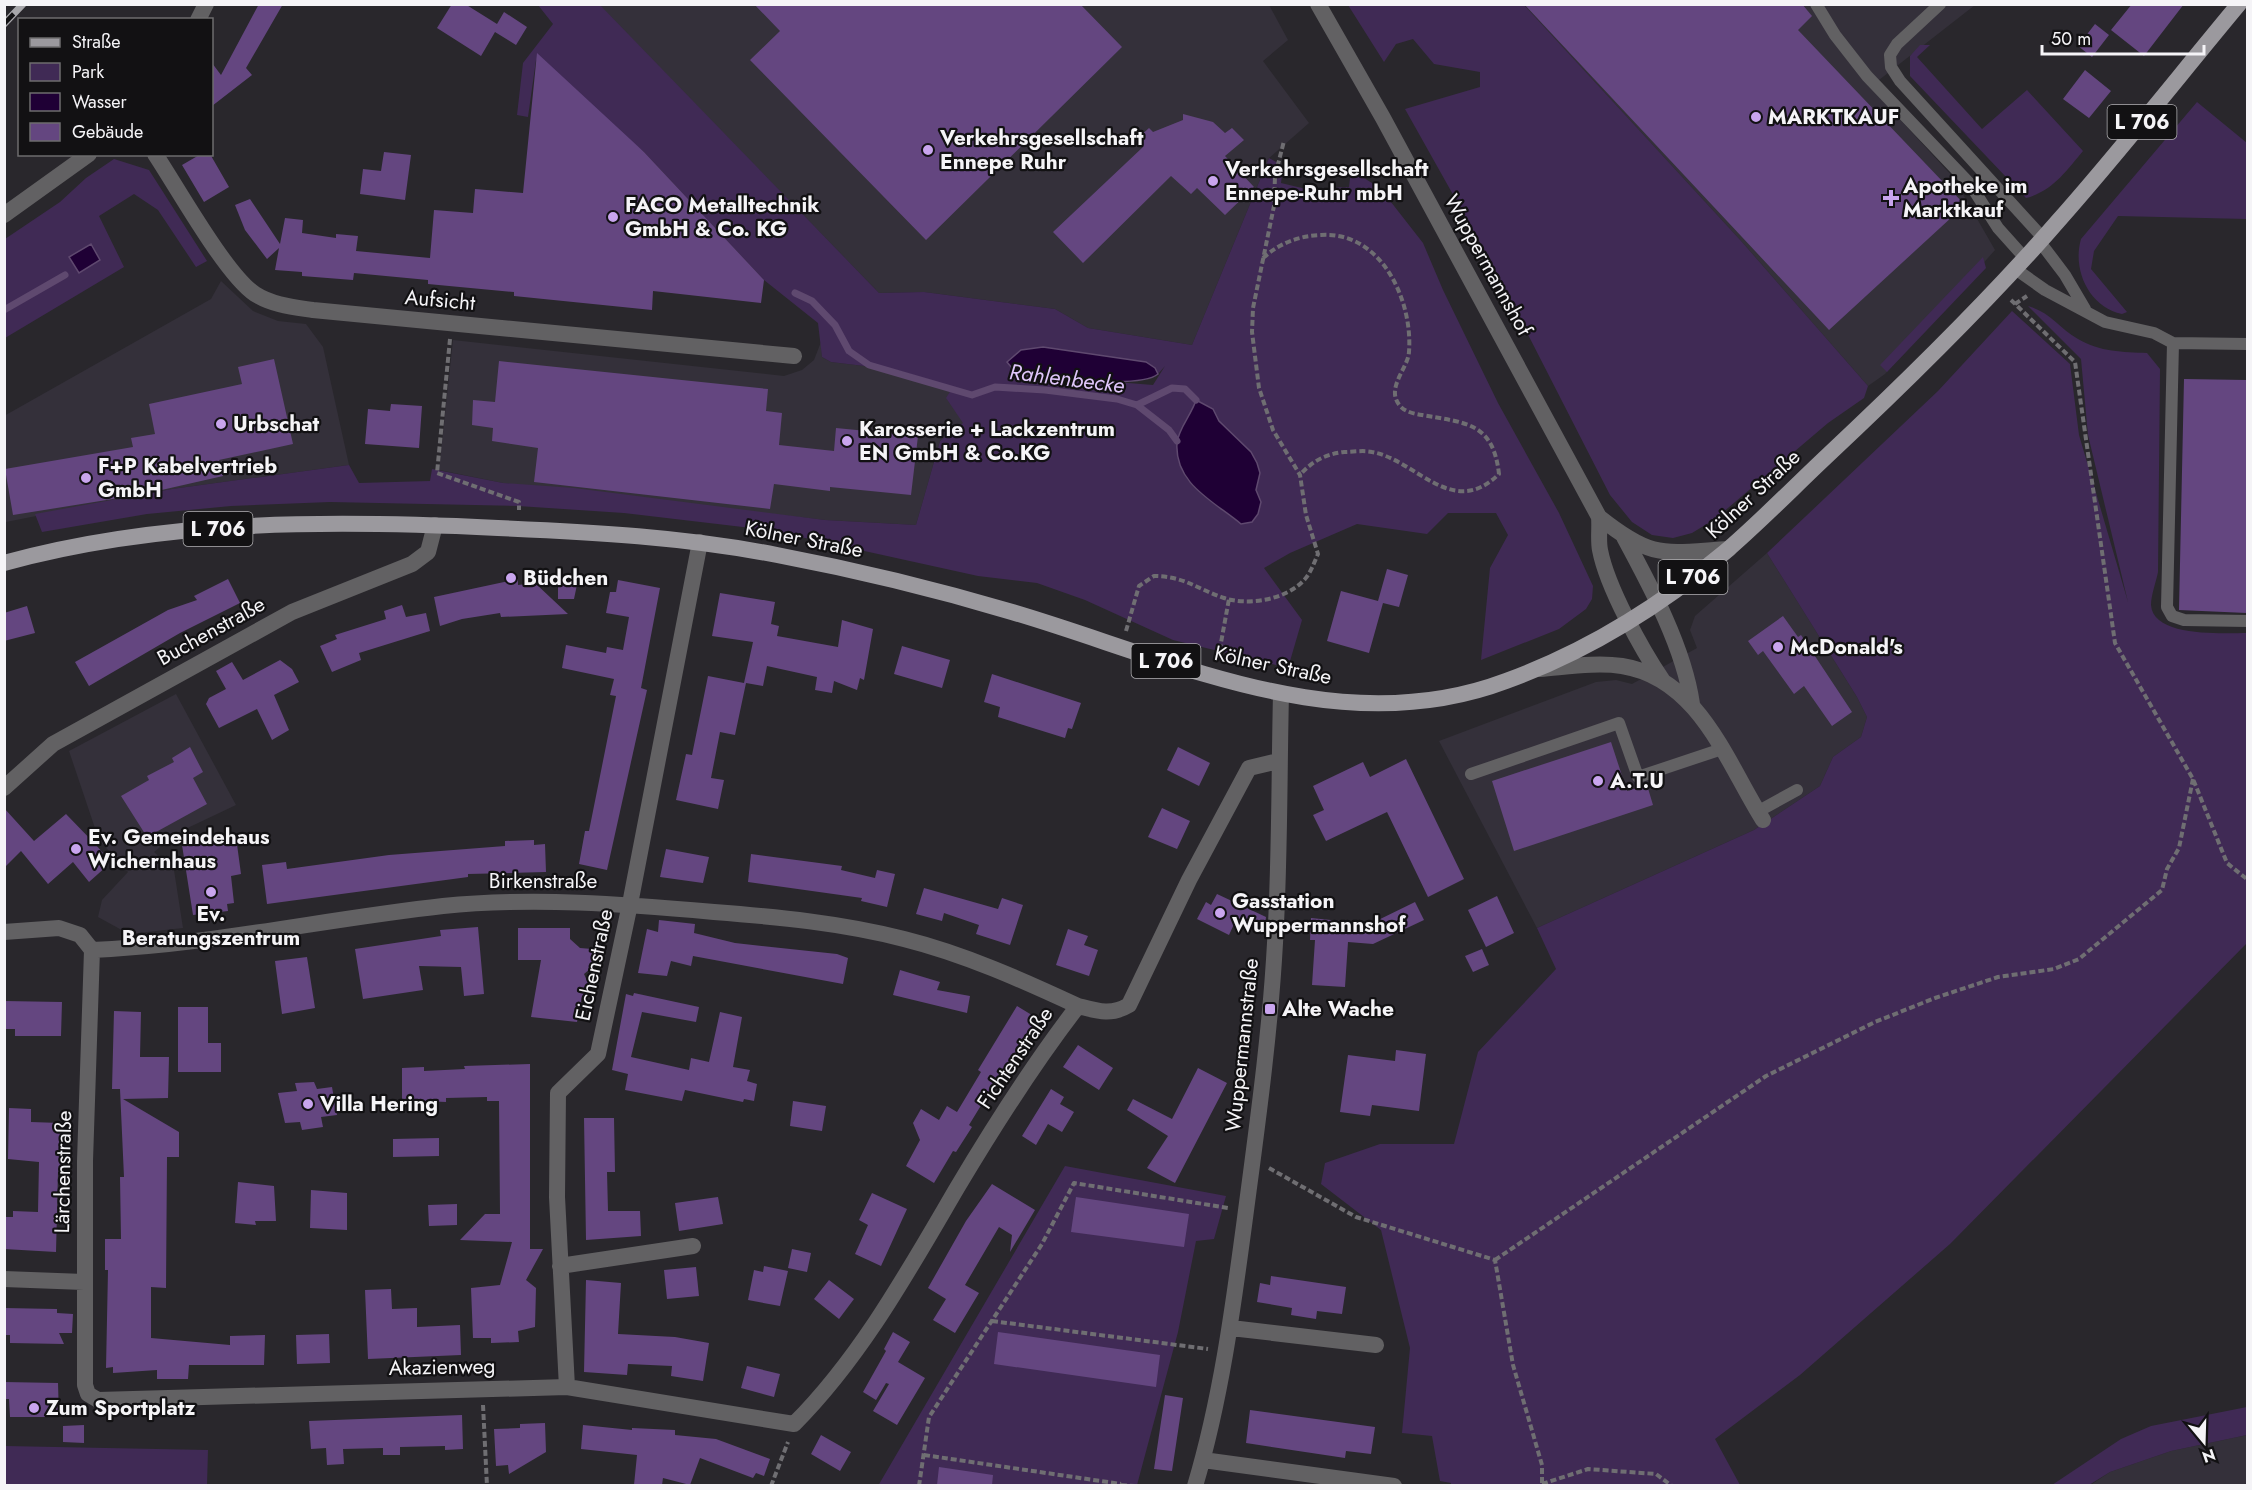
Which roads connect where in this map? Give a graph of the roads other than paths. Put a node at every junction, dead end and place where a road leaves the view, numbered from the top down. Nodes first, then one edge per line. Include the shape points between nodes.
1 (206, 4) edge
2 (1318, 4) edge
3 (1816, 4) edge
4 (2239, 4) edge
5 (1937, 6) edge
6 (199, 18) edge
7 (86, 156) edge
8 (156, 156) edge
9 (4, 215) edge
10 (2041, 240) junction
11 (2019, 263) junction
12 (2086, 310) junction
13 (2173, 343) junction
14 (2247, 344) edge
15 (794, 356) dead end
16 (1599, 517) junction
17 (435, 525) junction
18 (1624, 537) junction
19 (700, 542) junction
20 (1729, 549) junction
21 (4, 563) edge
22 (1657, 603) junction
23 (1629, 621) junction
24 (2247, 621) edge
25 (1537, 669) junction
26 (1665, 684) junction
27 (1281, 694) junction
28 (1692, 704) junction
29 (1722, 749) junction
30 (1278, 761) junction
31 (1471, 774) dead end
32 (6, 786) edge
33 (1797, 790) dead end
34 (1760, 816) joint
35 (630, 904) junction
36 (4, 932) edge
37 (92, 950) junction
38 (1078, 1006) junction
39 (693, 1246) dead end
40 (560, 1266) junction
41 (4, 1279) edge
42 (84, 1282) junction
43 (1231, 1328) junction
44 (1376, 1345) dead end
45 (567, 1386) junction
46 (88, 1394) joint
47 (794, 1424) joint
48 (1203, 1460) junction
49 (1195, 1485) edge
50 (1394, 1485) edge

1 - 6 street
2 - 16 street, Wuppermannshof
3 - 11 lane via 1867,76 1970,184
4 - 10 main road, Kölner Straße / L 706
5 - 10 lane via 1897,44 1890,55 1891,67
7 - 9 street
8 - 15 street, Aufsicht via 226,261 254,293 277,304
10 - 11 main road, Kölner Straße / L 706
10 - 12 lane
11 - 12 lane via 2045,290
11 - 20 main road, Kölner Straße / L 706 via 1891,396
12 - 13 lane via 2105,322 2154,333
13 - 14 lane
13 - 24 lane via 2167,607 2172,616 2184,620
16 - 18 street, Wuppermannshof
16 - 23 street, Wuppermannshof via 1600,550
17 - 19 main road, Kölner Straße / L 706
17 - 21 main road, Kölner Straße / L 706 via 200,530 71,548
17 - 32 street, Buchenstraße via 428,552 412,564 283,617 53,744
18 - 20 street, Wuppermannshof via 1665,553
18 - 22 street, Wuppermannshof
19 - 27 main road, Kölner Straße / L 706 via 939,592
19 - 35 street, Eichenstraße
20 - 22 main road, Kölner Straße / L 706
22 - 23 main road, Kölner Straße / L 706
22 - 28 street, Wuppermannshof via 1689,679
23 - 25 main road, Kölner Straße / L 706
23 - 26 street, Wuppermannshof
25 - 26 street, Wuppermannshof via 1622,666
25 - 27 main road, Kölner Straße / L 706 via 1477,691 1409,704 1352,703
26 - 28 street, Wuppermannshof
27 - 30 street, Wuppermannstraße
28 - 29 street, Wuppermannshof
29 - 31 lane via 1638,777 1619,723
29 - 34 street, Wuppermannshof
30 - 38 street, Fichtenstraße via 1249,768 1129,1005 1117,1012
30 - 43 street, Wuppermannstraße via 1281,821 1275,937 1254,1159
33 - 34 lane
35 - 37 street, Birkenstraße via 537,900 443,906 159,947
35 - 38 street, Birkenstraße via 772,917 904,939 1021,979
35 - 40 street, Eichenstraße via 598,1054 558,1092
36 - 37 street via 59,928 80,935
37 - 42 street, Lärchenstraße
38 - 47 street, Fichtenstraße via 1011,1101 899,1287
39 - 40 street
40 - 45 street, Eichenstraße
41 - 42 street
42 - 46 street, Lärchenstraße via 84,1385
43 - 44 street
43 - 48 street, Wuppermannstraße
45 - 46 street, Akazienweg via 98,1400
45 - 47 street, Akazienweg
48 - 49 street, Wuppermannstraße
48 - 50 street

